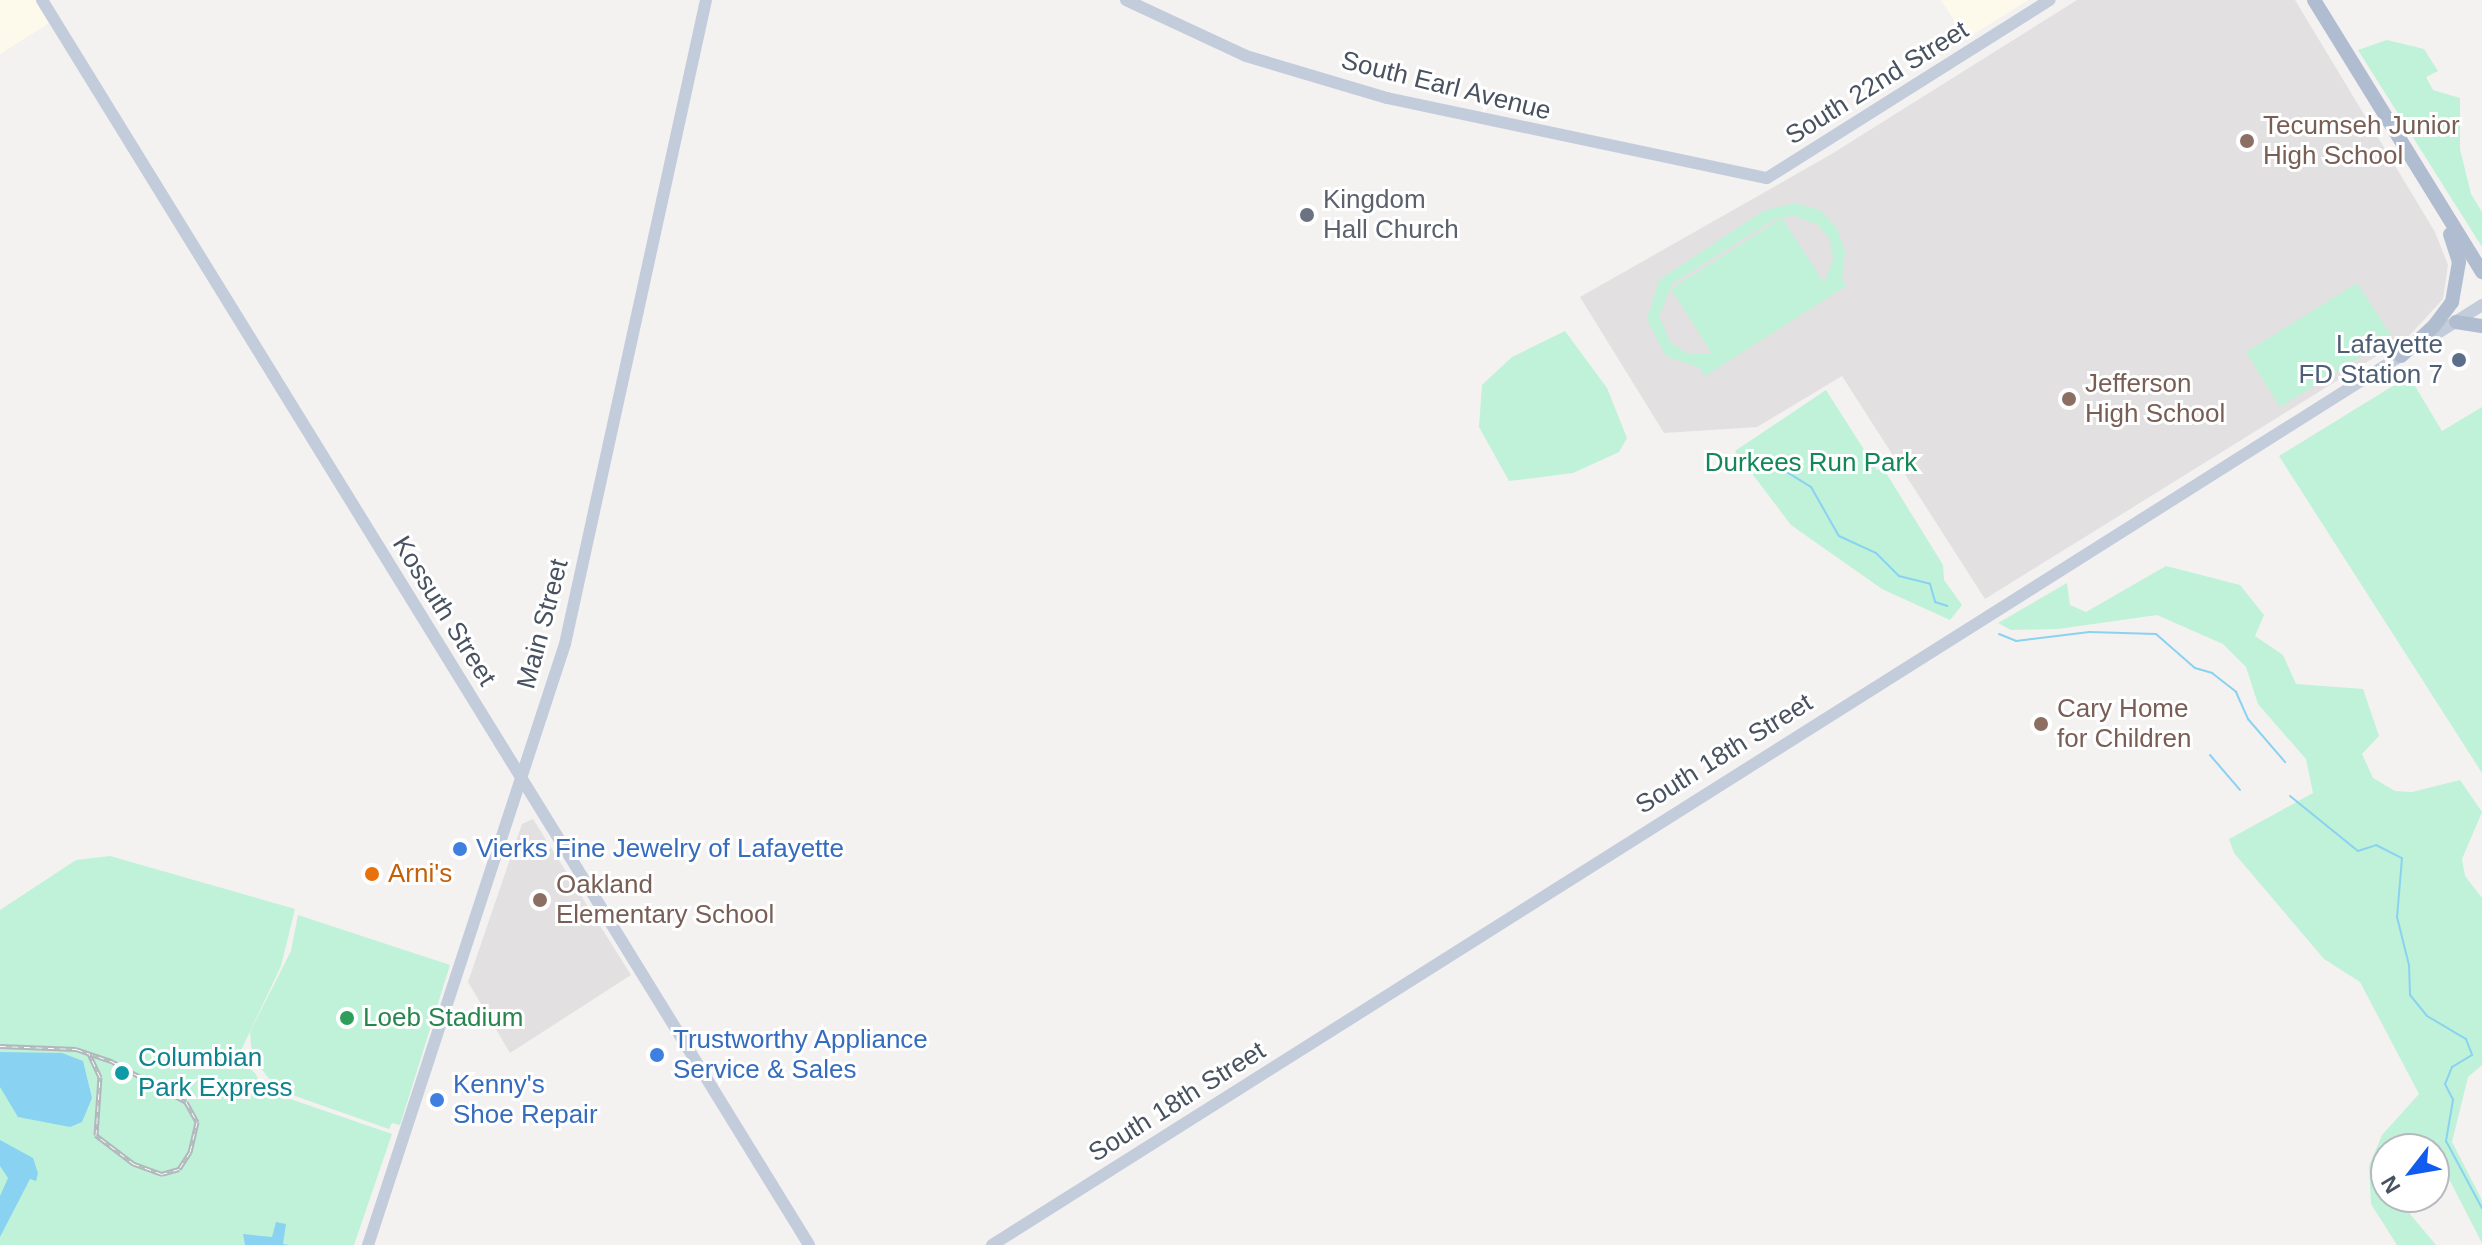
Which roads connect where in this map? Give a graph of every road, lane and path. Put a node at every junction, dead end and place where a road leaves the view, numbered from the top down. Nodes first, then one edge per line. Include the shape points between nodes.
1 (42, 0) edge
2 (706, 0) edge
3 (1126, 0) edge
4 (2050, 0) edge
5 (2314, 0) edge
6 (1767, 178) joint
7 (2429, 186) junction
8 (2482, 272) edge
9 (2482, 305) edge
10 (2456, 322) junction
11 (2482, 326) edge
12 (2401, 356) junction
13 (523, 779) junction
14 (368, 1245) edge
15 (809, 1245) edge
16 (992, 1245) edge

1 - 13 main road, Kossuth Street
2 - 13 main road, Main Street via 565,644
3 - 6 main road, South Earl Avenue via 1246,56 1387,98
4 - 6 main road, South 22nd Street
5 - 7 main road
7 - 8 main road
7 - 12 main road via 2458,252 2458,273 2446,312
9 - 10 main road, South 18th Street
10 - 11 main road
10 - 12 main road, South 18th Street
12 - 16 main road, South 18th Street
13 - 14 main road, Main Street
13 - 15 main road, Kossuth Street

